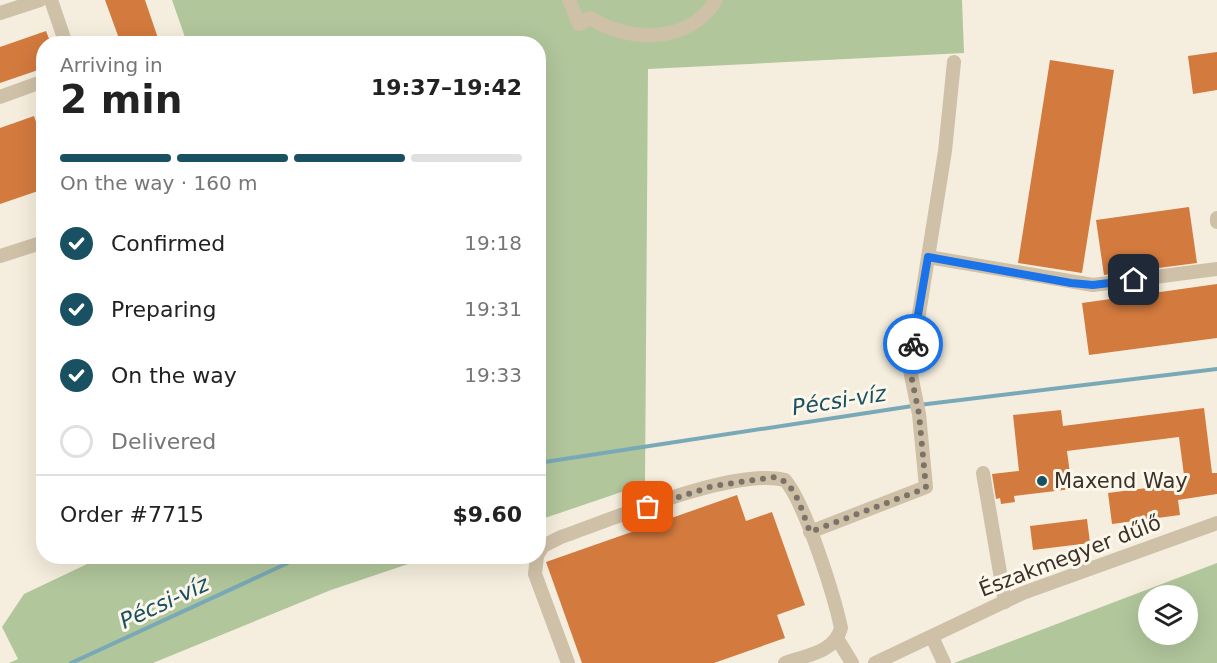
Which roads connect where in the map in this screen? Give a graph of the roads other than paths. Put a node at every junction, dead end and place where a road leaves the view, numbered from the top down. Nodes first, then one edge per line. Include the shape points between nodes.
1 (40, 0) edge
2 (51, 0) edge
3 (569, 0) edge
4 (716, 0) edge
5 (0, 13) edge
6 (63, 36) edge
7 (954, 62) dead end
8 (36, 84) edge
9 (0, 96) edge
10 (36, 245) edge
11 (0, 256) edge
12 (928, 257) junction
13 (1217, 269) edge
14 (983, 474) dead end
15 (1217, 523) edge
16 (810, 532) junction
17 (546, 544) edge
18 (537, 564) edge
19 (1005, 602) junction
20 (932, 637) junction
21 (838, 640) junction
22 (568, 663) edge
23 (785, 663) edge
24 (852, 663) edge
25 (875, 663) edge
26 (944, 663) edge

1 - 5 street
2 - 6 street
3 - 4 street via 579,24 590,18 615,32 642,37 678,30 693,22
7 - 12 street
8 - 9 street
10 - 11 street
12 - 13 street via 1093,285
12 - 16 street via 910,370 919,414 926,488
14 - 19 street
15 - 19 street, Északmegyer dűlő
16 - 17 street via 792,488 785,480 765,478 692,491
16 - 21 street via 837,611 841,628
18 - 22 street via 535,574
19 - 20 street, Északmegyer dűlő
20 - 25 street, Északmegyer dűlő
20 - 26 street
21 - 23 street
21 - 24 street

